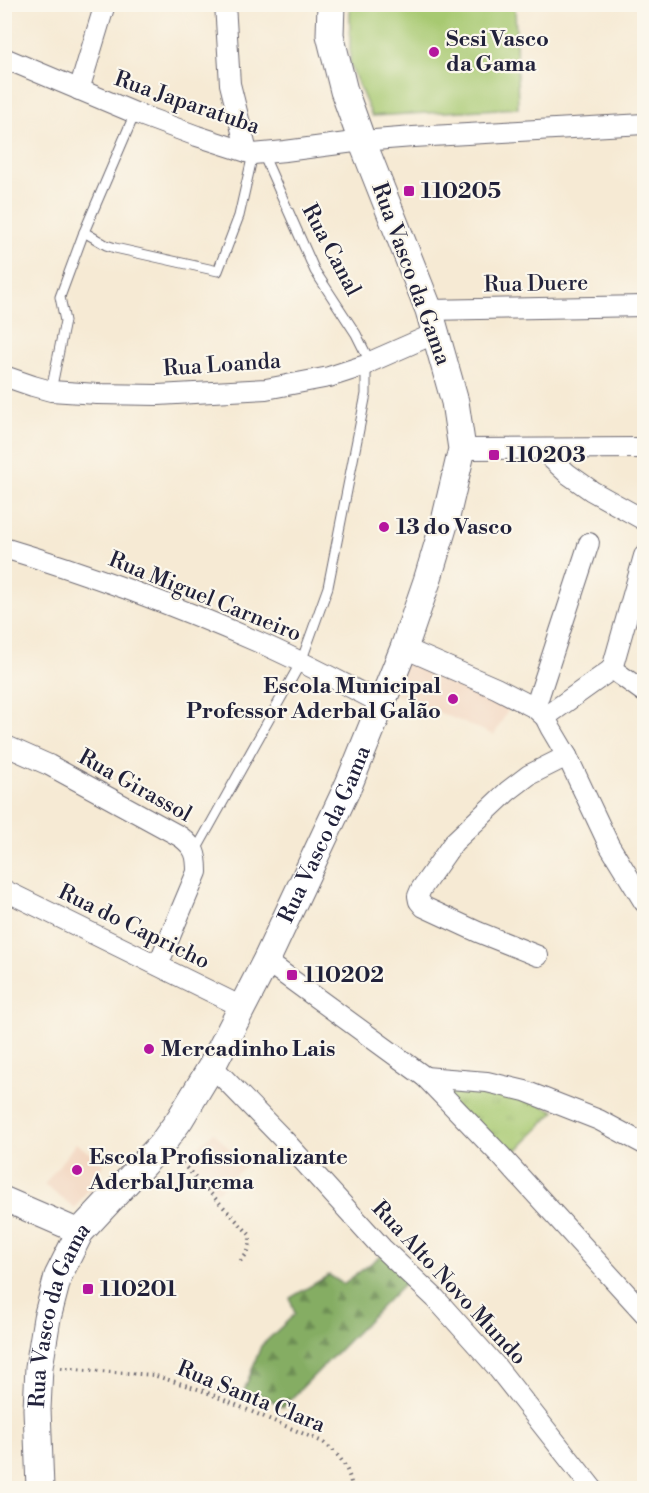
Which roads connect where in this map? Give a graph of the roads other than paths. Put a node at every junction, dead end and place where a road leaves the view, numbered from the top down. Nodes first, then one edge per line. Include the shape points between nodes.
1 (105, 4) edge
2 (225, 4) edge
3 (331, 4) edge
4 (4, 58) edge
5 (79, 90) junction
6 (135, 113) junction
7 (645, 124) edge
8 (362, 141) junction
9 (254, 153) junction
10 (84, 232) junction
11 (645, 306) edge
12 (433, 321) junction
13 (368, 363) junction
14 (4, 376) edge
15 (51, 391) junction
16 (645, 448) edge
17 (462, 449) junction
18 (541, 449) junction
19 (645, 520) edge
20 (589, 543) dead end
21 (4, 548) edge
22 (645, 556) edge
23 (404, 648) junction
24 (302, 662) junction
25 (612, 669) junction
26 (645, 693) edge
27 (381, 703) junction
28 (540, 712) junction
29 (4, 745) edge
30 (567, 756) junction
31 (195, 852) junction
32 (4, 890) edge
33 (645, 902) edge
34 (538, 956) dead end
35 (266, 961) junction
36 (158, 965) junction
37 (242, 1007) junction
38 (212, 1066) junction
39 (424, 1077) junction
40 (645, 1144) edge
41 (4, 1199) edge
42 (80, 1232) junction
43 (645, 1313) edge
44 (40, 1488) edge
45 (592, 1488) edge

1 - 5 street
2 - 9 street via 230,84
3 - 8 main road, Rua Vasco da Gama via 334,55
4 - 5 street, Rua Japaratuba
5 - 6 street, Rua Japaratuba
6 - 9 street, Rua Japaratuba
6 - 10 lane
7 - 8 street, Rua Japaratuba
8 - 9 street, Rua Japaratuba
8 - 12 main road, Rua Vasco da Gama
9 - 10 lane via 239,216 218,271 115,248
9 - 13 lane, Rua Canal via 315,271 356,334
10 - 15 lane via 60,297 65,321
11 - 12 street, Rua Duere
12 - 13 street, Rua Loanda
12 - 17 main road, Rua Vasco da Gama via 455,402
13 - 15 street, Rua Loanda via 329,377 266,389 158,394
13 - 24 lane via 366,394 328,587
14 - 15 street, Rua Loanda
16 - 18 street
17 - 18 street
17 - 23 main road, Rua Vasco da Gama via 439,541
18 - 19 street via 592,491
20 - 28 street
21 - 24 street, Rua Miguel Carneiro via 116,585
22 - 25 street
23 - 27 main road, Rua Vasco da Gama
23 - 28 street via 496,687
24 - 27 street, Rua Miguel Carneiro
24 - 31 lane
25 - 26 street
25 - 28 street
27 - 35 main road, Rua Vasco da Gama via 349,784
28 - 30 street
29 - 31 street, Rua Girassol via 49,765 181,837
30 - 33 street via 609,845
30 - 34 street via 529,775 508,791 454,842 418,896 424,907
31 - 36 street, Rua Girassol via 197,872
32 - 36 street, Rua do Capricho
35 - 37 main road, Rua Vasco da Gama
35 - 39 street
36 - 37 street, Rua do Capricho
37 - 38 main road, Rua Vasco da Gama
38 - 42 main road, Rua Vasco da Gama via 162,1144
38 - 45 street, Rua Alto Novo Mundo via 395,1262 435,1298 495,1365
39 - 40 street via 487,1082 525,1091 599,1120
39 - 43 street
41 - 42 street
42 - 44 main road, Rua Vasco da Gama via 58,1276 39,1367

